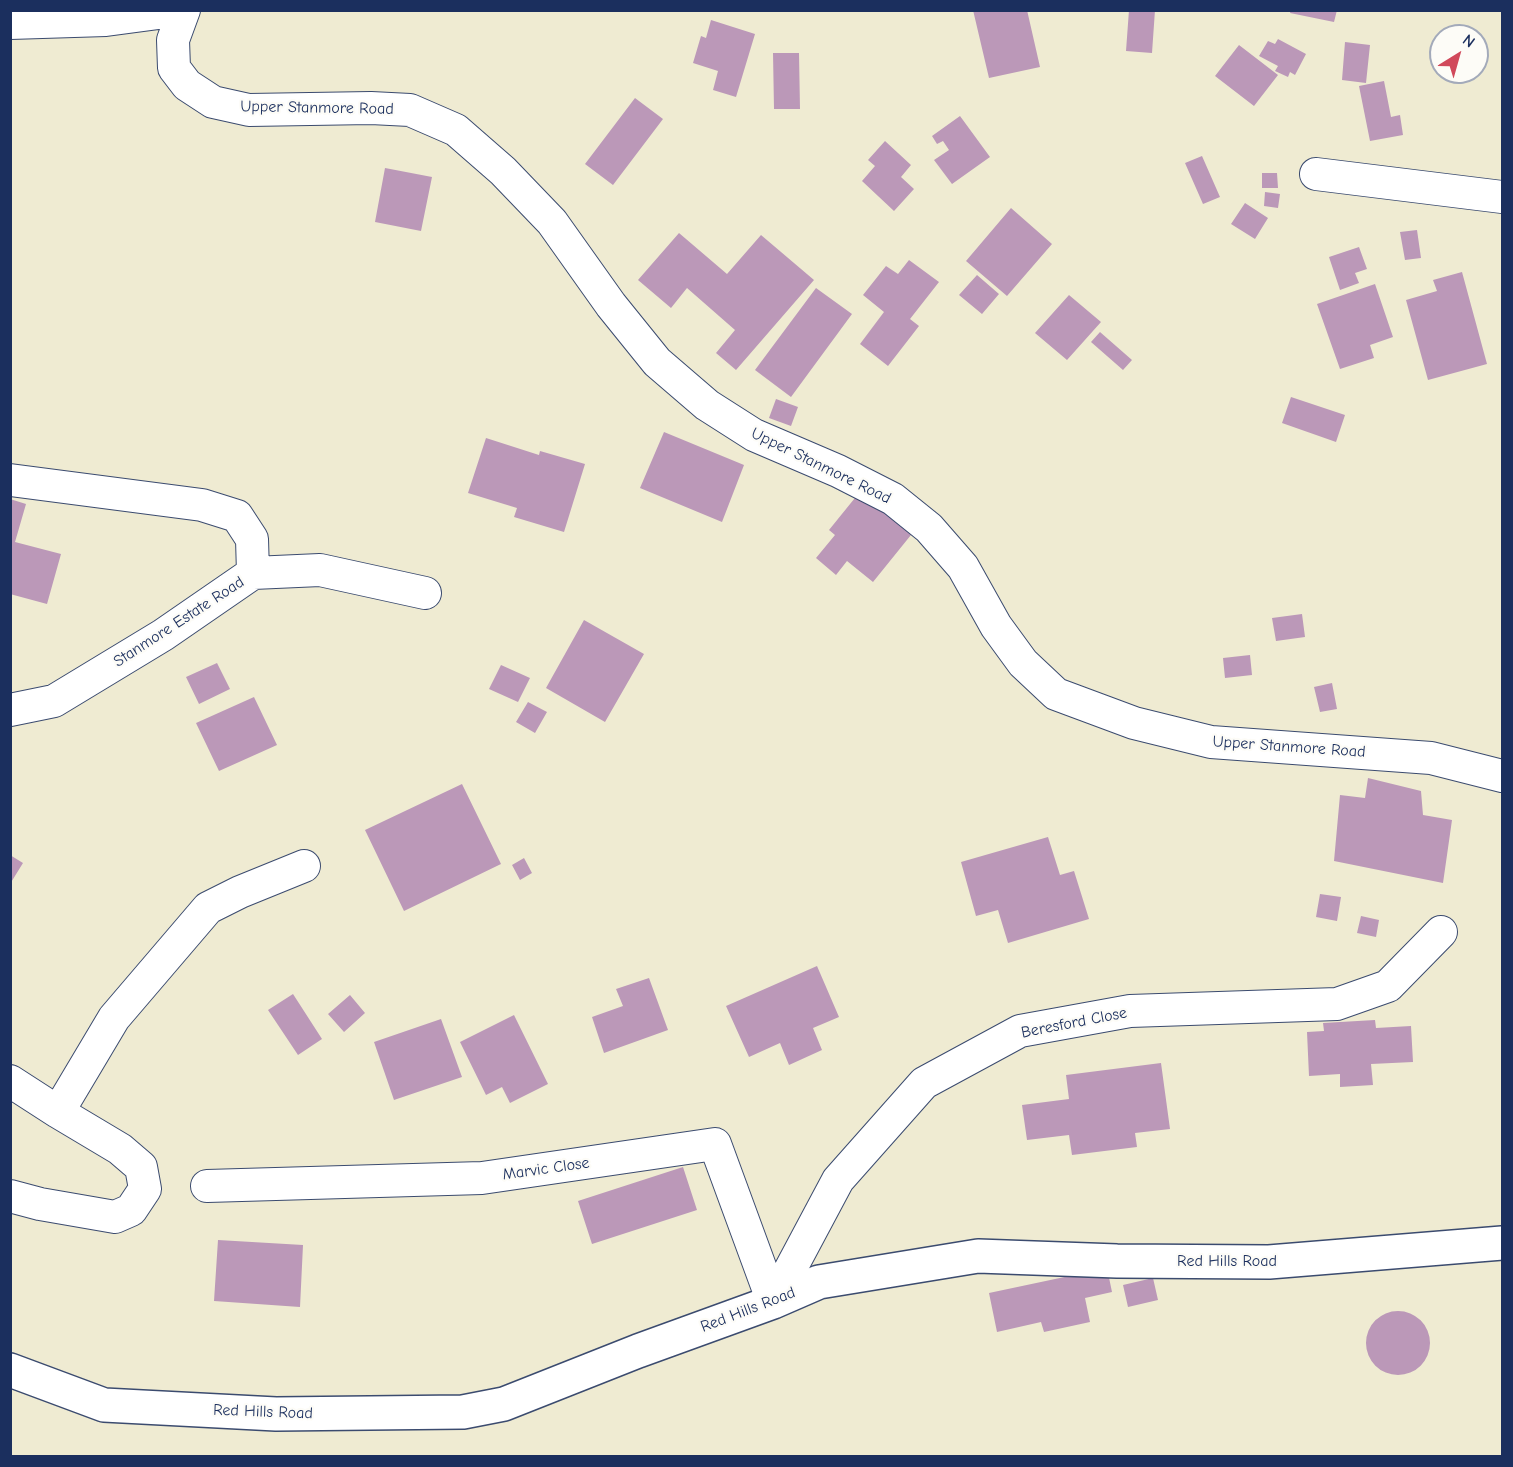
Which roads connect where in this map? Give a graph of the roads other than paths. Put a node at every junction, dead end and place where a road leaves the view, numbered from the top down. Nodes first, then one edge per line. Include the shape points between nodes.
1 (183, 10) edge
2 (10, 23) edge
3 (1316, 174) dead end
4 (1503, 196) edge
5 (10, 480) edge
6 (254, 573) junction
7 (425, 593) dead end
8 (10, 710) edge
9 (1503, 776) edge
10 (304, 866) dead end
11 (1441, 932) dead end
12 (10, 1081) edge
13 (58, 1113) junction
14 (207, 1186) dead end
15 (10, 1196) edge
16 (1498, 1239) edge
17 (773, 1302) junction
18 (10, 1370) edge

1 - 2 street via 106,20
1 - 9 street, Upper Stanmore Road via 173,40 174,68 187,85 213,102 249,110 410,110 456,129 552,222 657,362 698,398 754,435 893,499 928,528 963,567 996,626 1023,663 1056,694 1134,723 1211,742 1431,758
3 - 4 street
5 - 6 street via 202,505 237,516 252,539
6 - 7 street, Stanmore Estate Road via 320,570
6 - 8 street, Stanmore Estate Road via 163,635 54,701
10 - 13 street via 208,908 114,1018
11 - 17 street, Beresford Close via 1388,986 1338,1004 1130,1011 1020,1031 924,1083 838,1180
12 - 13 street
13 - 15 street via 120,1149 141,1167 145,1189 130,1210 115,1216
14 - 17 street, Marvic Close via 483,1178 715,1144
16 - 17 main road, Red Hills Road via 1269,1262 978,1256 819,1282
17 - 18 main road, Red Hills Road via 504,1404 463,1412 276,1414 104,1405

